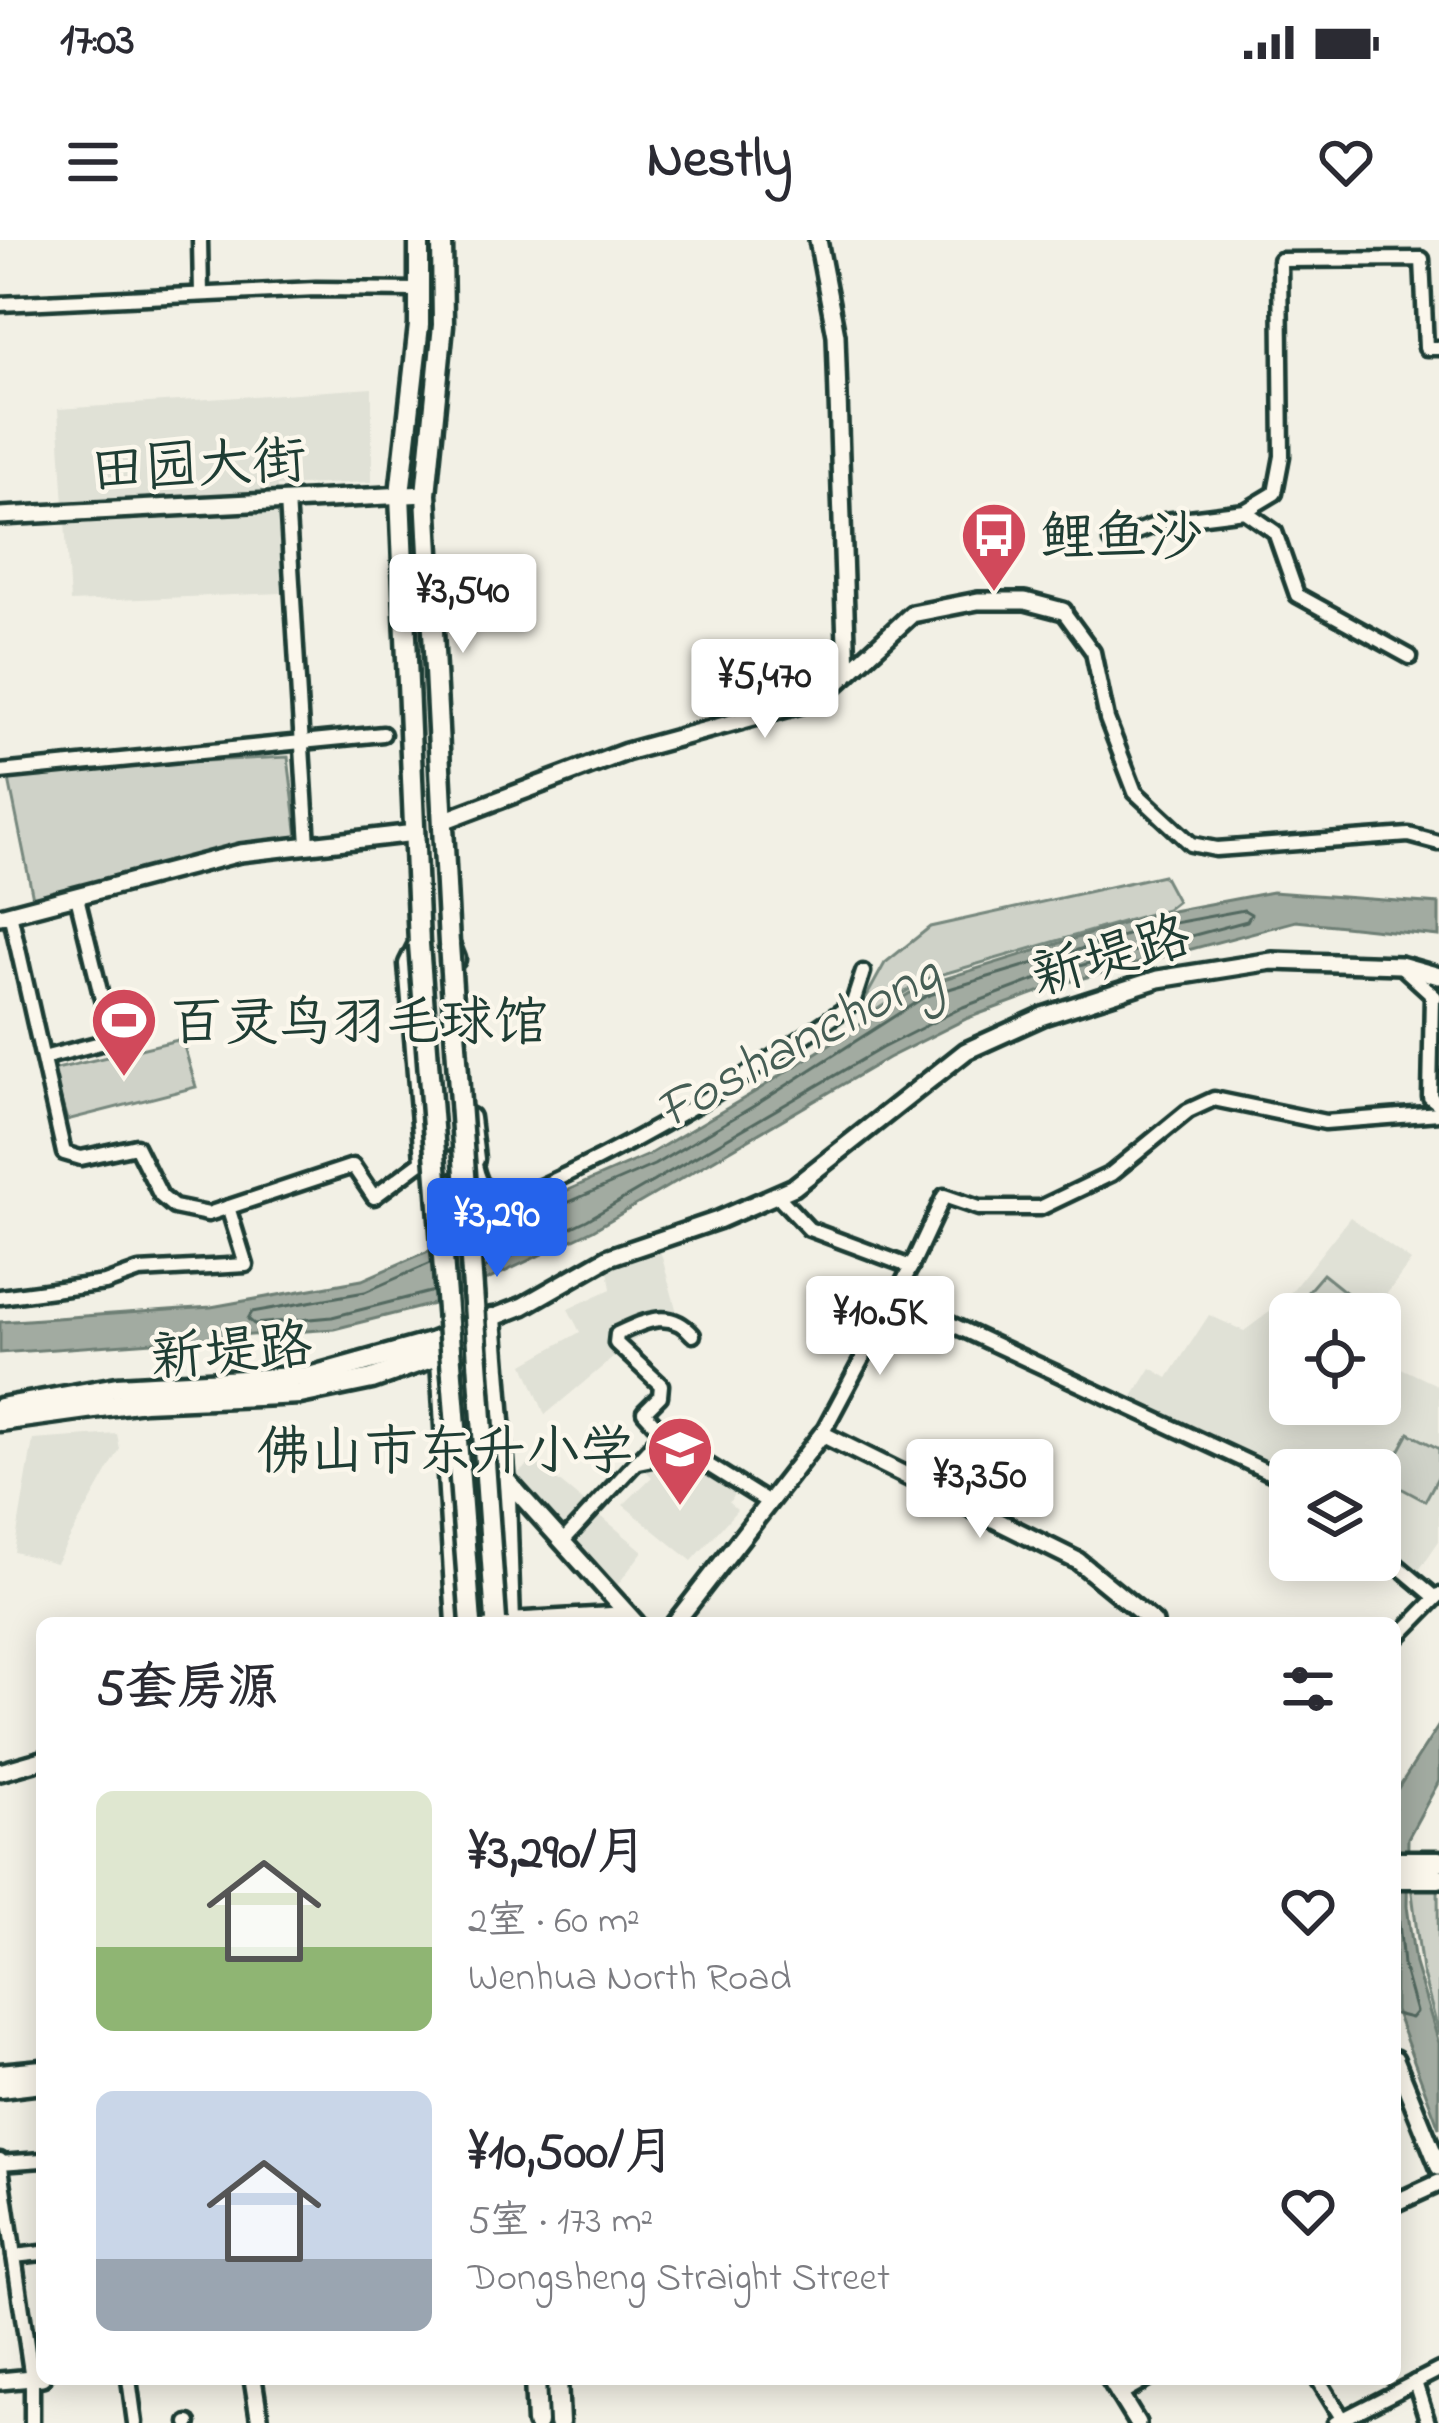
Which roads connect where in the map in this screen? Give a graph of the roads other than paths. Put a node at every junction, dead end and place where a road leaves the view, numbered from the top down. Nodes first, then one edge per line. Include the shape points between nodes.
1 (200, 240) edge
2 (419, 240) edge
3 (442, 240) edge
4 (818, 240) edge
5 (419, 290) junction
6 (201, 294) junction
7 (0, 304) edge
8 (1439, 348) edge
9 (400, 494) junction
10 (426, 494) junction
11 (287, 500) junction
12 (1245, 511) junction
13 (0, 516) edge
14 (1112, 542) dead end
15 (1064, 610) joint
16 (1410, 657) dead end
17 (847, 674) junction
18 (383, 734) dead end
19 (302, 742) junction
20 (0, 772) edge
21 (443, 821) junction
22 (415, 833) junction
23 (1439, 843) edge
24 (308, 845) junction
25 (77, 897) junction
26 (5, 915) edge
27 (419, 944) junction
28 (449, 944) junction
29 (1400, 965) junction
30 (863, 972) dead end
31 (1439, 976) edge
32 (1436, 997) edge
33 (43, 1058) junction
34 (1439, 1108) edge
35 (425, 1159) junction
36 (474, 1159) junction
37 (777, 1195) junction
38 (505, 1203) junction
39 (228, 1207) junction
40 (457, 1222) dead end
41 (911, 1267) junction
42 (0, 1297) edge
43 (896, 1298) junction
44 (493, 1327) junction
45 (693, 1335) dead end
46 (440, 1347) junction
47 (0, 1408) edge
48 (0, 1421) edge
49 (822, 1434) junction
50 (636, 1463) junction
51 (1269, 1472) edge
52 (504, 1477) junction
53 (769, 1503) junction
54 (564, 1540) junction
55 (1401, 1568) edge
56 (1437, 1596) edge
57 (457, 1617) edge
58 (471, 1617) edge
59 (503, 1617) edge
60 (503, 1617) edge
61 (630, 1617) edge
62 (680, 1617) edge
63 (1147, 1617) edge
64 (1401, 1634) edge
65 (36, 1762) edge
66 (0, 1772) edge
67 (1439, 1861) edge
68 (1401, 1863) edge
69 (1418, 1870) junction
70 (1401, 1875) edge
71 (1439, 1878) edge
72 (36, 2071) edge
73 (1401, 2074) edge
74 (3, 2077) edge
75 (36, 2082) edge
76 (36, 2160) edge
77 (0, 2162) edge
78 (1439, 2168) edge
79 (1439, 2183) edge
80 (1401, 2200) edge
81 (36, 2254) edge
82 (14, 2256) junction
83 (1439, 2370) edge
84 (36, 2373) edge
85 (36, 2378) edge
86 (0, 2381) edge
87 (1415, 2382) junction
88 (36, 2385) edge
89 (130, 2385) edge
90 (254, 2385) edge
91 (535, 2385) edge
92 (556, 2385) edge
93 (1321, 2385) edge
94 (1114, 2386) edge
95 (1339, 2421) edge
96 (32, 2423) edge
97 (135, 2423) edge
98 (260, 2423) edge
99 (537, 2423) edge
100 (559, 2423) edge
101 (1137, 2423) edge
102 (1427, 2423) edge

1 - 6 street
2 - 5 main road
3 - 10 main road
4 - 17 street via 836,335
5 - 6 street
5 - 9 main road
6 - 7 street
8 - 12 street via 1426,348 1422,259 1280,260 1282,456 1275,493
9 - 10 street, 田园大街
9 - 11 street, 田园大街
9 - 22 main road
10 - 21 main road
11 - 13 street, 田园大街
11 - 19 street
12 - 14 street via 1165,521
12 - 16 street via 1275,532 1298,595
15 - 17 street via 978,601 912,614
15 - 23 street via 1093,652 1135,792 1191,844 1216,849 1409,835
17 - 21 street via 820,699 626,752
18 - 19 street
19 - 20 street
19 - 24 street
21 - 28 main road
22 - 24 street
22 - 27 main road
24 - 25 street via 240,853
25 - 26 street
25 - 33 street via 112,1040
26 - 33 street
27 - 35 main road via 409,964
27 - 58 main road, bridge
28 - 36 main road
28 - 59 main road, bridge
29 - 31 street, 新堤路
29 - 32 street
29 - 37 street, 新堤路 via 1271,961 1158,979 1042,1016 966,1051
30 - 38 street via 854,1003 689,1112
32 - 34 street via 1430,1097
33 - 39 street via 64,1153 81,1159 136,1146 174,1207 208,1214
34 - 41 street via 1325,1122 1214,1099 1112,1174 1040,1208 979,1208 944,1196
35 - 36 main road
35 - 39 street via 374,1197 353,1166
36 - 38 street via 476,1178
37 - 41 street via 809,1229
37 - 44 street, 新堤路 via 609,1257
38 - 40 street
39 - 42 street via 246,1265 139,1271
41 - 43 street
43 - 49 street
43 - 51 street
44 - 46 main road, 新堤路
44 - 52 main road
45 - 50 street via 675,1321 652,1318 614,1339 662,1390 644,1412 663,1433
46 - 47 main road, 新堤路 via 313,1376 117,1387
46 - 48 main road, 新堤路 via 371,1378 300,1394 144,1401
46 - 57 main road
49 - 53 street
49 - 63 street via 1078,1561
50 - 53 street via 692,1455
50 - 54 street
52 - 54 street
52 - 60 main road
53 - 62 street
54 - 61 street
55 - 56 street
56 - 64 street
65 - 66 street
67 - 69 main road
68 - 69 main road
69 - 70 main road
69 - 71 main road
72 - 74 main road
73 - 78 street
74 - 75 main road
76 - 77 street
77 - 82 street
79 - 80 street
81 - 82 street
82 - 84 street
83 - 87 street
85 - 86 street
87 - 95 street
87 - 102 street
88 - 96 street
89 - 97 street
90 - 98 street
91 - 99 main road
92 - 100 main road
93 - 95 street
94 - 101 street

